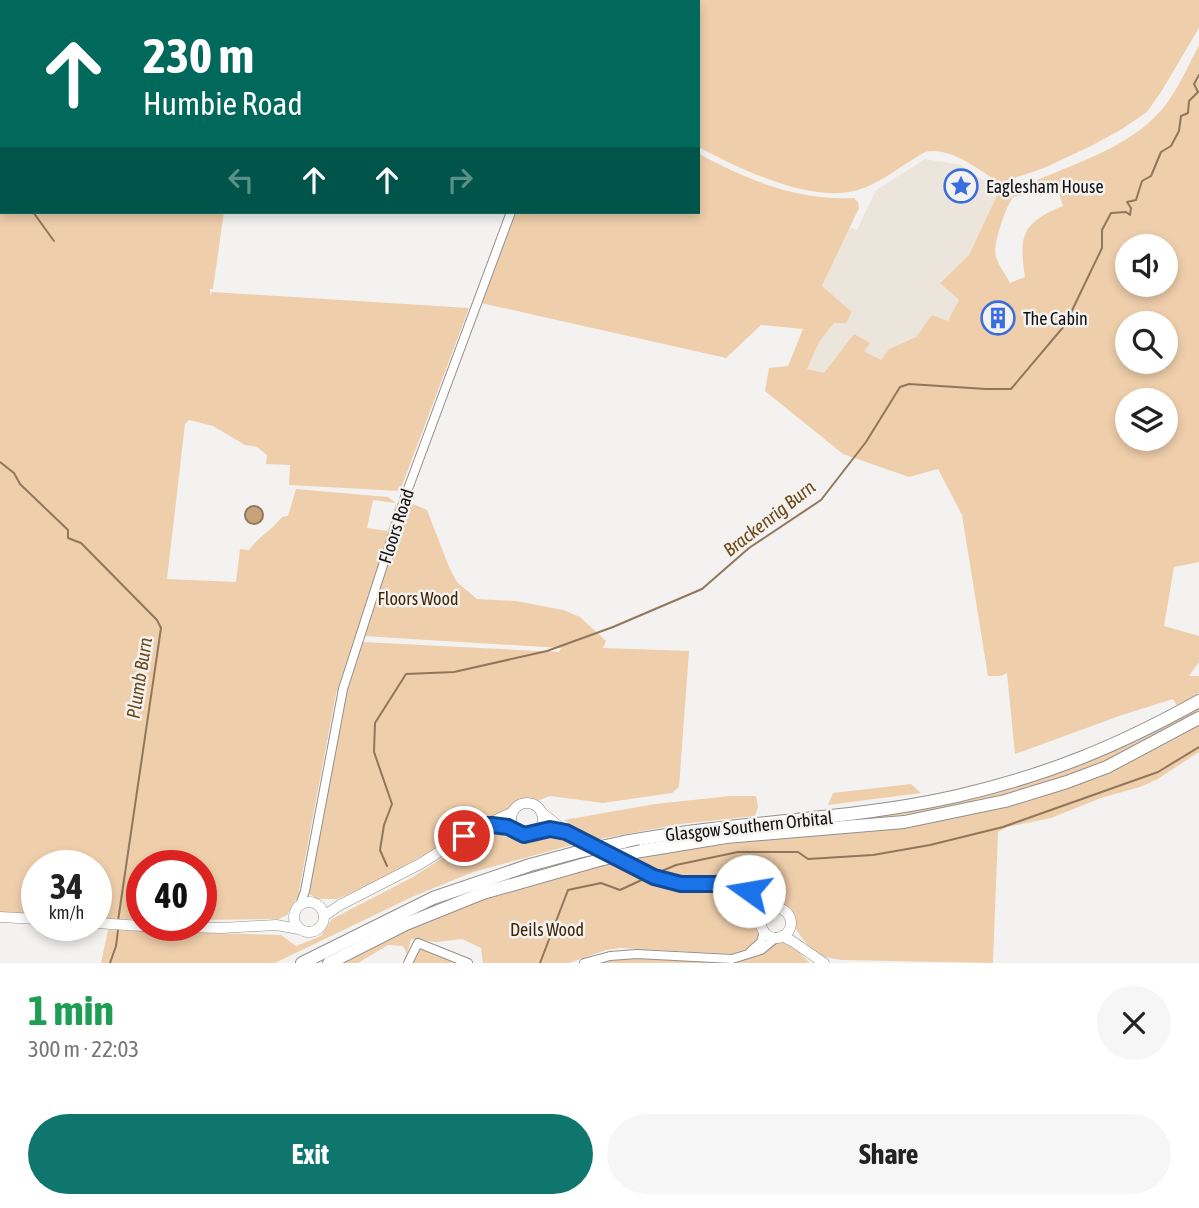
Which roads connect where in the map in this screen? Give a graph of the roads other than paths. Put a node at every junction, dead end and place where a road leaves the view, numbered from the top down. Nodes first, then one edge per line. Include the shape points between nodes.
1 (510, 214) edge
2 (1199, 701) edge
3 (1199, 718) edge
4 (513, 812) junction
5 (541, 812) junction
6 (486, 825) junction
7 (516, 831) junction
8 (566, 832) junction
9 (533, 833) junction
10 (742, 886) junction
11 (340, 905) junction
12 (305, 906) junction
13 (776, 908) junction
14 (324, 916) junction
15 (0, 918) edge
16 (762, 918) junction
17 (21, 919) edge
18 (276, 925) junction
19 (790, 926) junction
20 (217, 928) edge
21 (299, 929) junction
22 (764, 931) junction
23 (779, 937) junction
24 (803, 949) junction
25 (742, 957) junction
26 (302, 963) edge
27 (329, 963) edge
28 (408, 963) edge
29 (468, 963) edge
30 (584, 963) edge
31 (824, 963) edge

1 - 12 street, Floors Road via 405,497 343,689
2 - 26 highway, Glasgow Southern Orbital, bridge via 1138,735 1057,769 955,797 842,815 682,831 530,864 433,898
3 - 27 highway, Glasgow Southern Orbital, bridge via 1107,767 1006,801 904,822 726,837 599,860 483,893 406,924
4 - 5 street via 526,803
4 - 6 street
4 - 7 street via 511,822
5 - 8 street
5 - 9 street via 542,824
6 - 7 street
6 - 11 street
7 - 9 street
8 - 9 street
8 - 10 street via 654,877 681,884
10 - 13 street via 760,891
10 - 16 street via 754,897
11 - 12 street
11 - 14 street
12 - 14 street
12 - 18 street
12 - 21 street via 294,921
13 - 16 street
13 - 19 street via 787,914
14 - 21 street via 322,926 314,932
15 - 17 street
16 - 22 street
18 - 20 street
18 - 21 street
19 - 23 street
19 - 24 street
22 - 23 street
22 - 25 street via 761,942
23 - 24 street
23 - 25 street
24 - 31 street
25 - 30 street via 637,954
28 - 29 street via 418,943

